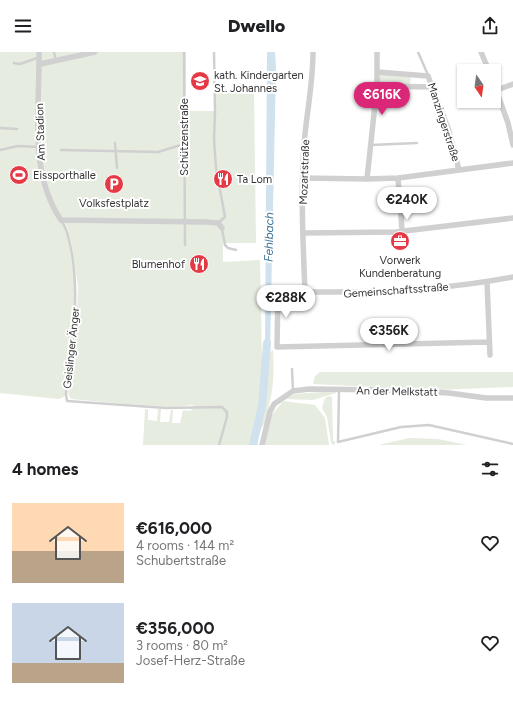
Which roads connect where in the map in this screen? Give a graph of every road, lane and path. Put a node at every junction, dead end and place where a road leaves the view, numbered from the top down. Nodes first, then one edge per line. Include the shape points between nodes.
1 (54, 52) edge
2 (95, 52) edge
3 (184, 52) edge
4 (214, 52) edge
5 (313, 52) edge
6 (377, 52) edge
7 (418, 52) edge
8 (481, 52) edge
9 (37, 54) edge
10 (56, 62) junction
11 (14, 64) dead end
12 (40, 64) junction
13 (486, 64) edge
14 (377, 72) junction
15 (428, 76) junction
16 (513, 84) edge
17 (377, 86) junction
18 (433, 87) junction
19 (501, 88) edge
20 (501, 106) edge
21 (0, 128) edge
22 (17, 129) dead end
23 (115, 143) dead end
24 (417, 143) dead end
25 (184, 144) junction
26 (513, 145) edge
27 (370, 146) junction
28 (39, 147) junction
29 (0, 150) edge
30 (61, 150) dead end
31 (115, 151) junction
32 (513, 163) edge
33 (117, 168) dead end
34 (459, 170) junction
35 (303, 178) junction
36 (398, 178) junction
37 (367, 179) junction
38 (513, 218) edge
39 (61, 220) junction
40 (184, 222) junction
41 (220, 225) junction
42 (402, 230) junction
43 (303, 233) junction
44 (185, 245) dead end
45 (236, 250) dead end
46 (513, 277) edge
47 (487, 282) junction
48 (305, 292) junction
49 (489, 342) junction
50 (490, 355) dead end
51 (292, 369) dead end
52 (339, 390) junction
53 (293, 391) junction
54 (513, 398) edge
55 (513, 444) edge
56 (219, 445) edge
57 (262, 445) edge

1 - 10 lane
2 - 10 street
3 - 25 lane, Schützenstraße
4 - 41 lane via 214,139 216,168 225,217
5 - 35 street, Mozartstraße
6 - 14 street
7 - 15 lane, Manzingerstraße
8 - 13 street
9 - 11 lane via 20,64
9 - 12 street, Am Stadion
10 - 12 street
12 - 28 street, Am Stadion
14 - 15 street
14 - 17 street
15 - 18 street, Manzingerstraße
16 - 19 street
17 - 18 street
17 - 27 street
18 - 34 street, Manzingerstraße via 448,128
20 - 26 street
21 - 22 lane
23 - 31 lane
24 - 27 lane
25 - 31 lane via 158,152
25 - 40 lane, Schützenstraße
27 - 37 street
28 - 29 lane via 18,146
28 - 39 street, Am Stadion via 45,188
30 - 31 lane
31 - 33 lane
32 - 34 street via 483,170
34 - 36 street
35 - 37 street
35 - 43 street, Mozartstraße
36 - 37 street
36 - 42 street
38 - 42 street
39 - 40 street
39 - 56 lane, Geislinger Änger via 71,250 76,286 76,313 67,401 160,408 222,407 228,417
40 - 41 street
40 - 44 lane, Schützenstraße
41 - 45 lane via 226,245
42 - 43 street
43 - 48 street, Mozartstraße
46 - 47 street, Gemeinschaftsstraße
47 - 48 street, Gemeinschaftsstraße via 409,291
47 - 49 street
48 - 49 street, Gemeinschaftsstraße via 278,291 277,347
49 - 50 street
51 - 53 lane
52 - 53 street, An der Melkstatt
52 - 54 street, An der Melkstatt via 450,392 486,398
52 - 55 lane via 338,442 401,427 429,425
53 - 57 street, An der Melkstatt via 274,404

